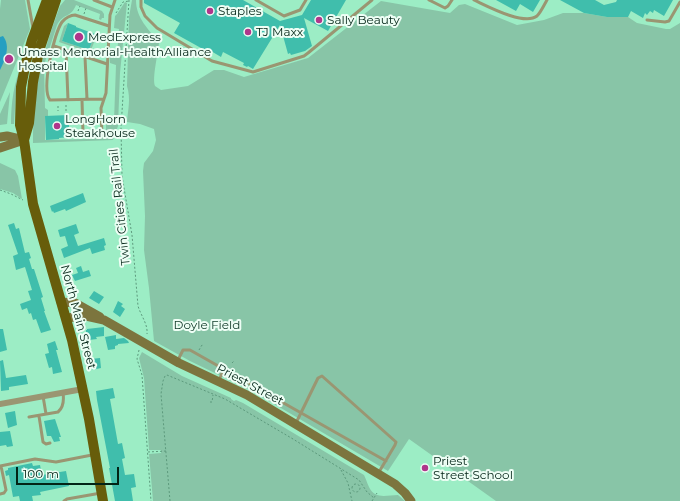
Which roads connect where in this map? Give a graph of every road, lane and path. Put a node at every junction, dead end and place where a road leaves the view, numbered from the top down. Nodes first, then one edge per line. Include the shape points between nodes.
1 (28, 0) edge
2 (47, 0) edge
3 (56, 0) edge
4 (94, 0) edge
5 (115, 0) edge
6 (141, 0) edge
7 (256, 0) edge
8 (306, 0) edge
9 (372, 0) edge
10 (429, 0) edge
11 (452, 0) edge
12 (474, 0) edge
13 (547, 0) edge
14 (129, 1) edge
15 (680, 2) edge
16 (80, 6) dead end
17 (112, 7) junction
18 (86, 8) dead end
19 (676, 11) junction
20 (78, 12) dead end
21 (110, 12) junction
22 (680, 13) edge
23 (84, 14) dead end
24 (647, 20) dead end
25 (109, 26) junction
26 (32, 40) junction
27 (54, 46) junction
28 (66, 50) junction
29 (85, 56) junction
30 (106, 64) junction
31 (87, 99) junction
32 (104, 99) junction
33 (58, 100) junction
34 (68, 100) junction
35 (82, 100) junction
36 (58, 111) dead end
37 (83, 133) dead end
38 (102, 135) dead end
39 (0, 137) edge
40 (24, 140) junction
41 (0, 148) edge
42 (0, 190) edge
43 (24, 201) dead end
44 (61, 302) junction
45 (66, 318) junction
46 (104, 320) junction
47 (146, 337) dead end
48 (204, 345) dead end
49 (201, 346) dead end
50 (140, 349) dead end
51 (234, 361) dead end
52 (177, 362) junction
53 (232, 363) dead end
54 (224, 369) junction
55 (218, 381) junction
56 (246, 382) junction
57 (83, 390) junction
58 (240, 392) junction
59 (63, 393) junction
60 (214, 394) junction
61 (43, 396) junction
62 (273, 397) junction
63 (210, 402) dead end
64 (0, 404) edge
65 (267, 407) junction
66 (301, 413) junction
67 (46, 414) junction
68 (39, 416) junction
69 (29, 417) dead end
70 (295, 424) junction
71 (50, 443) dead end
72 (166, 451) junction
73 (148, 452) junction
74 (95, 454) junction
75 (386, 461) junction
76 (1, 466) edge
77 (341, 469) junction
78 (378, 474) junction
79 (360, 489) junction
80 (365, 489) junction
81 (350, 490) junction
82 (352, 490) junction
83 (377, 493) dead end
84 (0, 494) edge
85 (103, 497) edge
86 (374, 498) junction
87 (64, 501) edge
88 (151, 501) edge
89 (170, 501) edge
90 (352, 501) edge
91 (372, 501) edge
92 (411, 501) edge

1 - 26 lane via 33,27
2 - 26 main road, North Main Street
3 - 40 main road, North Main Street via 39,51 29,123
4 - 17 lane
5 - 17 lane
6 - 9 lane via 145,16 166,34 212,61 253,72 308,53
7 - 8 lane via 284,16 300,10
10 - 11 lane via 446,8
12 - 13 lane via 520,19 535,18
14 - 21 path via 123,2 116,14
14 - 47 path, Twin Cities Rail Trail via 121,128 122,176 132,235 138,306 147,326
15 - 19 lane
16 - 20 path
17 - 21 lane
18 - 23 path
19 - 22 lane
19 - 24 lane via 670,21
21 - 25 lane
25 - 27 lane via 72,15 61,23
25 - 30 lane
26 - 40 main road, North Main Street via 23,76 20,104 20,124
27 - 28 lane
27 - 33 lane via 48,69 48,97 50,100
28 - 29 lane
28 - 34 lane
29 - 30 lane
29 - 31 lane
30 - 32 lane
31 - 32 lane
31 - 35 lane
32 - 38 lane via 101,108
33 - 34 lane
33 - 36 path
34 - 35 lane
35 - 37 lane
39 - 40 main road
40 - 41 main road
40 - 44 main road, North Main Street via 33,204
42 - 43 path
44 - 45 main road, North Main Street
44 - 46 main road via 78,304
45 - 46 main road, Priest Street via 86,316
45 - 57 main road, North Main Street
46 - 52 main road, Priest Street
48 - 49 path
50 - 73 path via 137,359 142,375
51 - 53 path
52 - 54 lane via 183,350 188,349
52 - 55 main road, Priest Street
54 - 55 lane
54 - 56 lane
55 - 58 main road, Priest Street
56 - 58 lane
56 - 62 lane
57 - 59 street
57 - 74 main road, North Main Street
58 - 65 main road, Priest Street
59 - 61 street
59 - 67 lane via 61,409
60 - 63 path
60 - 72 path via 170,375 165,376 161,394
60 - 77 path via 232,402
61 - 64 street
61 - 67 lane
62 - 65 lane
62 - 66 lane
65 - 70 main road, Priest Street
66 - 70 lane
66 - 75 lane
66 - 75 lane via 318,378 322,376 396,442
67 - 68 lane
68 - 69 lane
68 - 71 lane via 43,442
70 - 78 main road, Priest Street
72 - 73 path
72 - 89 path
73 - 88 path
74 - 76 lane via 56,462 35,459
74 - 85 main road, North Main Street
75 - 78 lane
76 - 84 lane via 6,490
77 - 80 path via 359,480
77 - 81 path
78 - 92 main road, Priest Street via 395,484
79 - 80 path
79 - 82 path via 356,493
79 - 82 path via 356,484
80 - 86 path
81 - 82 path
81 - 90 path
83 - 86 path
85 - 87 lane
86 - 91 path

